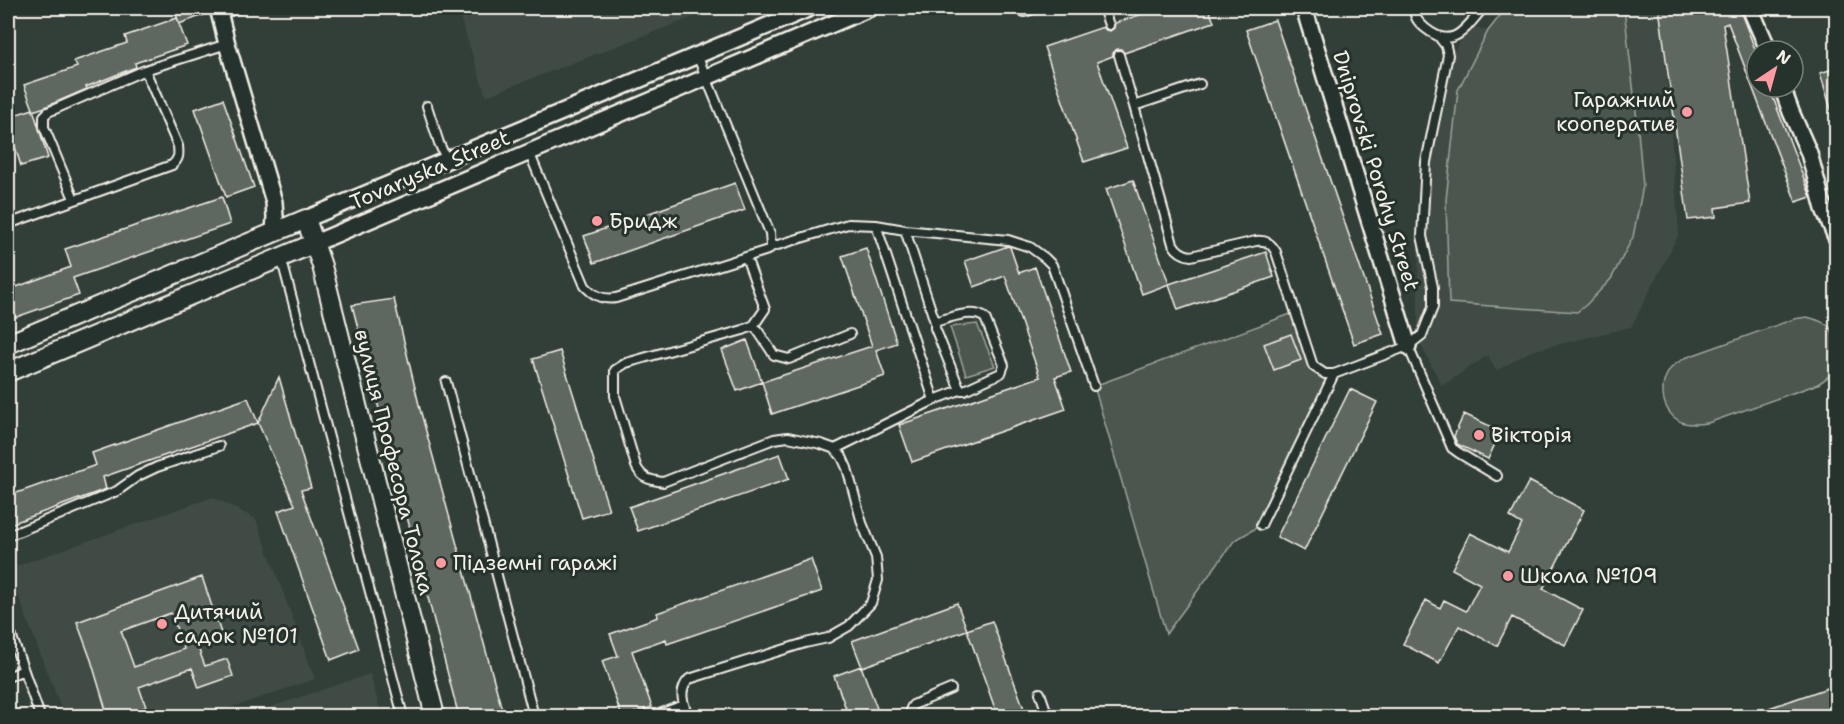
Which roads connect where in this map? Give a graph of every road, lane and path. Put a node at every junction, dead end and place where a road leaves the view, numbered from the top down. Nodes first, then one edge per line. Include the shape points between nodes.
1 (240, 8) edge
2 (810, 8) edge
3 (870, 8) edge
4 (1037, 8) edge
5 (1103, 8) edge
6 (1304, 8) edge
7 (1414, 8) edge
8 (1483, 8) edge
9 (1750, 8) edge
10 (219, 11) edge
11 (1024, 12) dead end
12 (1109, 25) dead end
13 (1438, 37) junction
14 (1764, 39) edge
15 (227, 44) junction
16 (1119, 54) dead end
17 (697, 55) junction
18 (145, 70) junction
19 (706, 77) junction
20 (1200, 84) dead end
21 (1786, 99) edge
22 (427, 106) dead end
23 (1134, 106) junction
24 (544, 119) junction
25 (554, 141) junction
26 (529, 152) junction
27 (447, 161) junction
28 (74, 199) junction
29 (306, 219) junction
30 (8, 224) edge
31 (876, 225) junction
32 (905, 230) junction
33 (274, 233) junction
34 (1836, 237) edge
35 (315, 243) junction
36 (771, 247) junction
37 (281, 257) junction
38 (746, 257) junction
39 (935, 322) junction
40 (754, 325) junction
41 (850, 334) dead end
42 (8, 344) edge
43 (1408, 346) junction
44 (8, 372) edge
45 (1334, 374) junction
46 (446, 382) dead end
47 (1094, 386) dead end
48 (960, 390) junction
49 (934, 400) junction
50 (219, 446) dead end
51 (835, 449) junction
52 (1497, 476) dead end
53 (1261, 525) dead end
54 (8, 536) edge
55 (8, 626) edge
56 (23, 670) junction
57 (8, 677) edge
58 (951, 689) dead end
59 (1040, 693) dead end
60 (684, 705) junction
61 (40, 717) edge
62 (403, 717) edge
63 (435, 717) edge
64 (534, 717) edge
65 (654, 717) edge
66 (688, 717) edge
67 (912, 717) edge
68 (1048, 717) edge

1 - 10 lane
2 - 17 street, Tovaryska Street
3 - 19 street, Tovaryska Street
4 - 11 lane
5 - 12 lane
6 - 43 street, Dniprovski Porohy Street
7 - 13 lane via 1421,25
8 - 13 lane via 1463,32
9 - 14 street
10 - 15 street
13 - 43 lane via 1448,55 1426,162 1422,236 1433,287 1433,307 1422,334
15 - 18 lane
15 - 33 street via 274,202
16 - 23 lane
17 - 19 lane
17 - 24 street, Tovaryska Street
18 - 28 lane via 44,116 44,127
18 - 28 lane via 178,146 177,161
19 - 25 street, Tovaryska Street
19 - 36 lane via 770,233
20 - 23 lane
21 - 34 street via 1809,153
22 - 27 lane
23 - 45 lane via 1175,248 1191,256 1262,240 1272,245 1313,366 1325,374
24 - 25 street
24 - 27 street, Tovaryska Street
25 - 26 street, Tovaryska Street
26 - 35 street, Tovaryska Street
26 - 38 lane via 585,286 592,294 616,298
27 - 29 street, Tovaryska Street
28 - 30 lane
29 - 33 street, Tovaryska Street
29 - 35 street, вулиця Професора Толока
31 - 32 lane
31 - 36 lane via 848,224
31 - 49 lane
32 - 39 lane
32 - 47 lane via 1008,240 1030,247 1046,258 1052,265
33 - 42 street, Tovaryska Street
35 - 37 street, Tovaryska Street
35 - 63 street, вулиця Професора Толока
36 - 38 lane
37 - 44 street, Tovaryska Street
37 - 62 lane
38 - 40 lane via 765,309
39 - 48 lane
39 - 48 lane via 981,315 1004,365 998,375
40 - 41 lane via 774,355 789,359
40 - 51 lane via 626,363 615,370 615,396 639,473 663,482 788,437
43 - 45 lane
43 - 52 lane via 1452,448
45 - 53 lane
46 - 64 lane
48 - 49 lane
49 - 51 lane
50 - 54 lane via 157,467 117,491
51 - 60 lane via 847,468 876,556 878,580 871,603 849,626 828,638 693,677 684,687
55 - 56 lane
56 - 57 lane
56 - 61 lane
58 - 67 lane via 913,705
59 - 68 lane
60 - 65 lane
60 - 66 lane

